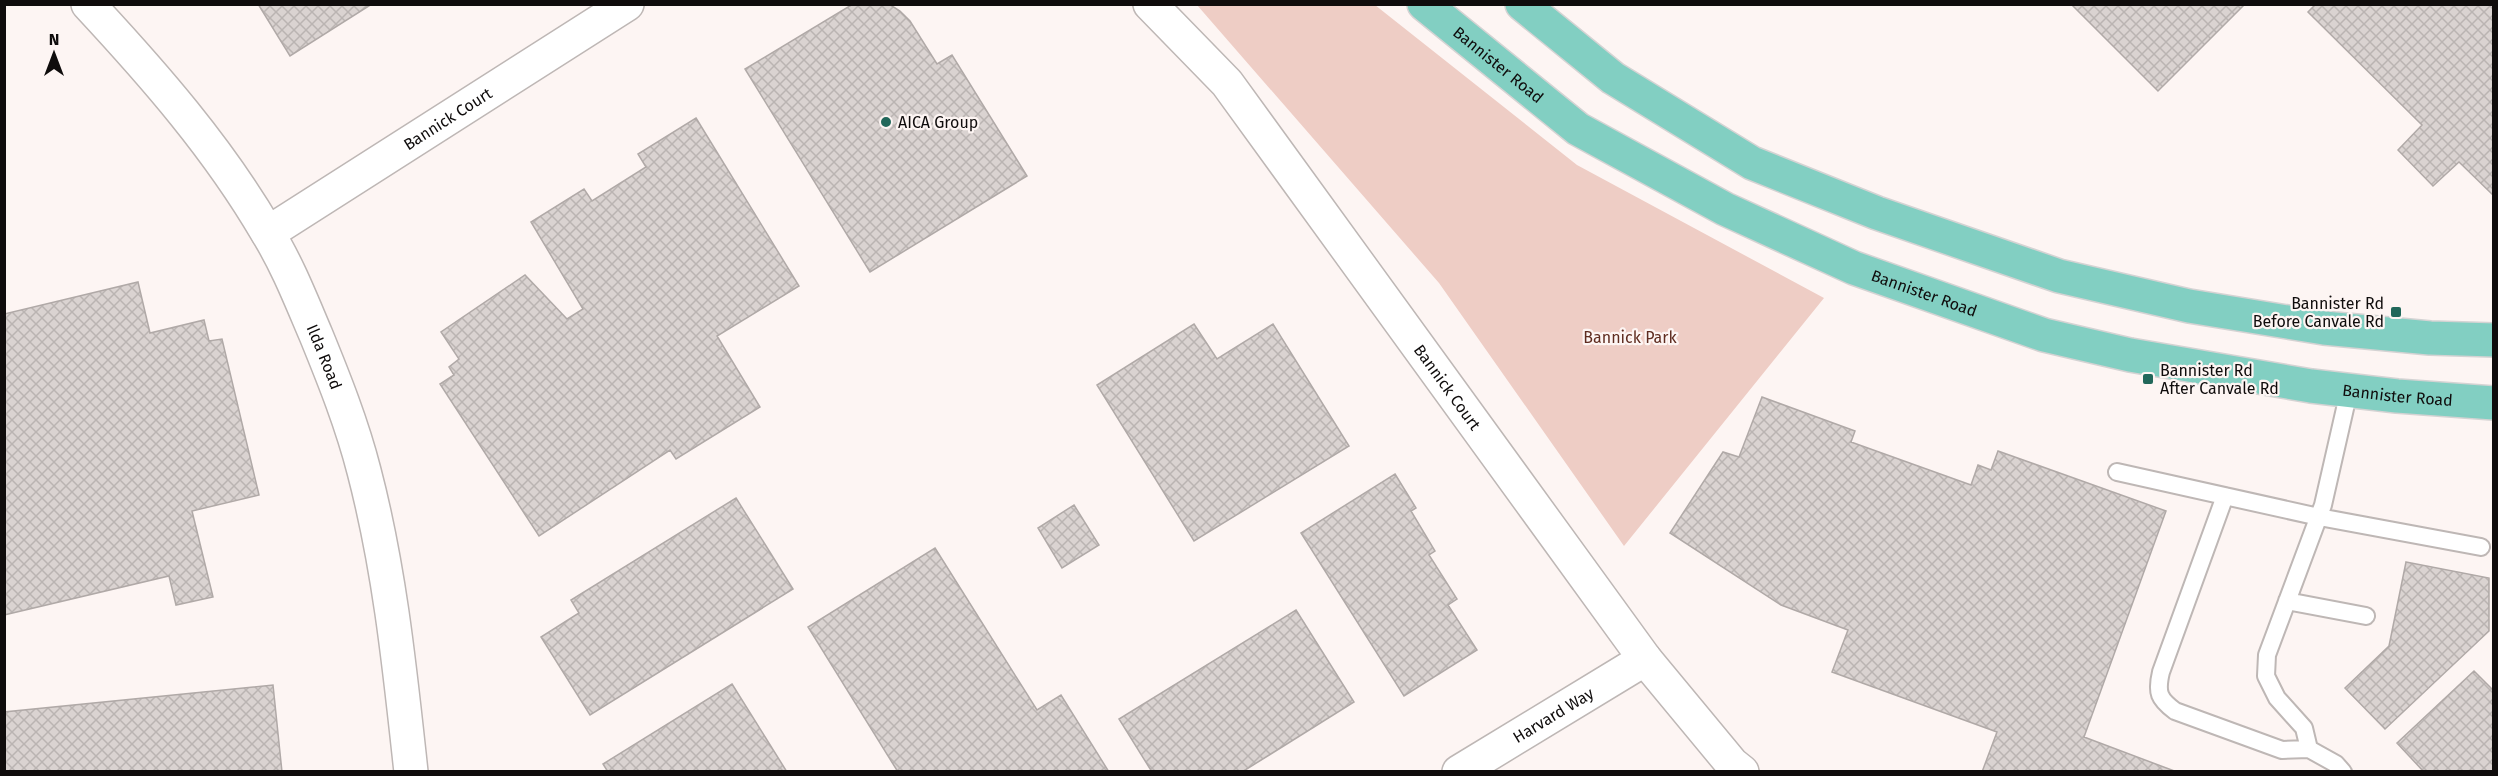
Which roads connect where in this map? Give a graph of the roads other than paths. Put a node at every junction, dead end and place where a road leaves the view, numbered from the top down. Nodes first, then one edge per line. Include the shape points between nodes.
1 (88, 4) edge
2 (627, 4) edge
3 (1150, 4) edge
4 (1424, 4) edge
5 (1522, 4) edge
6 (268, 232) junction
7 (2493, 340) edge
8 (2349, 391) junction
9 (2493, 403) edge
10 (2117, 472) dead end
11 (2225, 496) junction
12 (2319, 517) junction
13 (2481, 548) dead end
14 (2287, 601) junction
15 (2366, 616) dead end
16 (1645, 659) junction
17 (2309, 749) junction
18 (411, 771) edge
19 (1459, 771) edge
20 (1742, 771) edge
21 (2343, 771) edge

1 - 6 street, Ilda Road via 214,152
2 - 6 street, Bannick Court
3 - 16 street, Bannick Court via 1227,83
4 - 8 main road, Bannister Road via 1578,129 1725,209 1854,268 2044,335 2130,355
5 - 7 main road via 1613,78 1752,163 1920,228 2060,276 2190,306 2324,328
6 - 18 street, Ilda Road via 339,391 364,471 386,572
8 - 9 main road, Bannister Road
8 - 12 lane
10 - 11 lane
11 - 12 lane
11 - 17 lane via 2161,672 2159,692 2162,701 2175,711 2282,750
12 - 13 lane
12 - 14 lane
14 - 15 lane
14 - 17 lane via 2267,655 2266,676 2277,698 2304,728
16 - 19 street, Harvard Way
16 - 20 street, Bannick Court
17 - 21 lane

